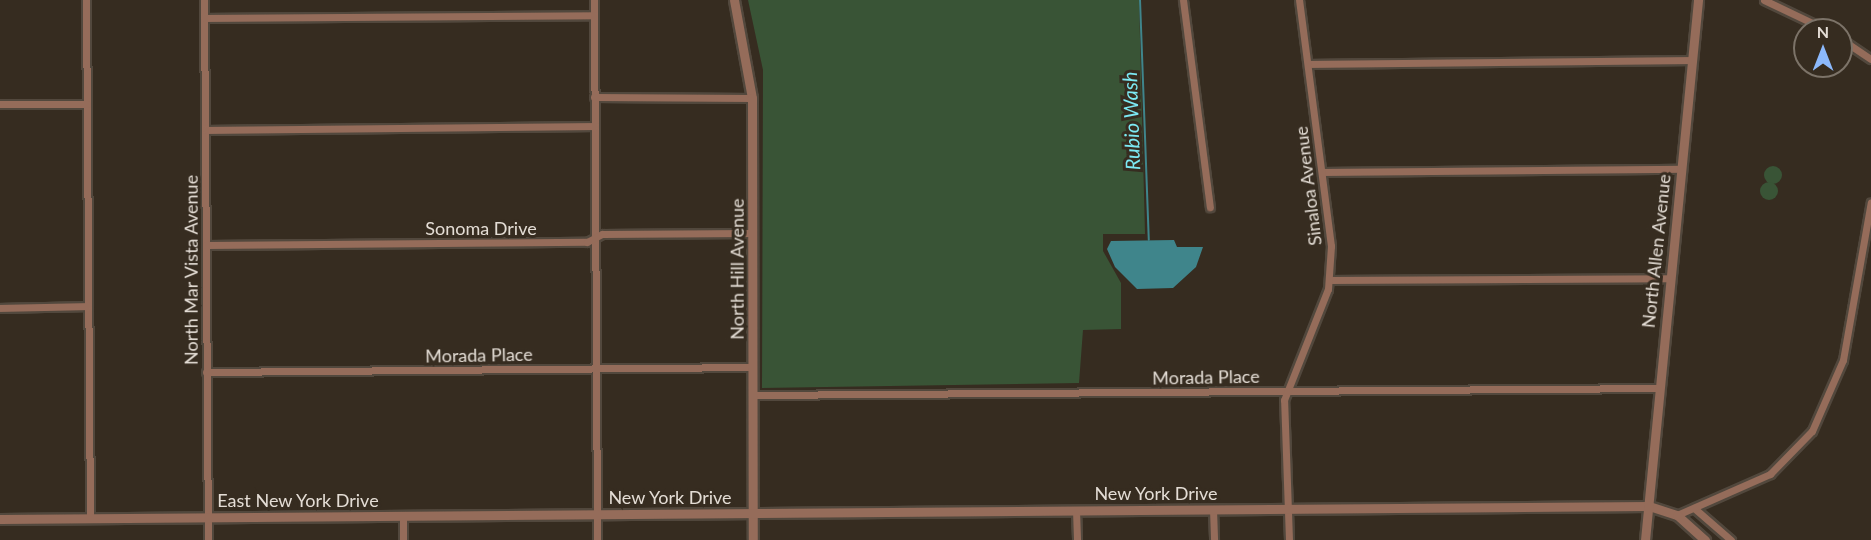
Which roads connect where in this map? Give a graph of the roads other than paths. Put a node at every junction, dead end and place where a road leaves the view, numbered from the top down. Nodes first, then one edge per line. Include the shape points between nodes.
1 (86, 0) edge
2 (204, 0) edge
3 (594, 0) edge
4 (735, 0) edge
5 (1183, 0) edge
6 (1299, 0) edge
7 (1698, 0) edge
8 (1764, 0) edge
9 (594, 15) junction
10 (204, 18) junction
11 (1802, 18) edge
12 (1853, 47) edge
13 (1871, 59) edge
14 (1692, 60) junction
15 (1308, 64) junction
16 (594, 97) junction
17 (752, 98) junction
18 (0, 104) edge
19 (87, 104) junction
20 (595, 126) junction
21 (206, 130) junction
22 (1681, 169) junction
23 (1324, 172) junction
24 (1871, 202) edge
25 (1210, 207) dead end
26 (753, 233) junction
27 (596, 238) junction
28 (206, 245) junction
29 (1670, 278) junction
30 (1330, 280) junction
31 (88, 306) junction
32 (0, 308) edge
33 (753, 367) junction
34 (596, 369) junction
35 (206, 372) junction
36 (1659, 387) junction
37 (1290, 390) junction
38 (754, 395) junction
39 (1649, 506) junction
40 (1287, 508) junction
41 (1694, 508) junction
42 (1214, 509) junction
43 (1076, 510) junction
44 (755, 512) junction
45 (597, 514) junction
46 (1677, 515) junction
47 (403, 516) junction
48 (208, 517) junction
49 (0, 519) edge
50 (90, 519) junction
51 (208, 540) edge
52 (403, 540) edge
53 (597, 540) edge
54 (753, 540) edge
55 (1077, 540) edge
56 (1214, 540) edge
57 (1289, 540) edge
58 (1645, 540) edge
59 (1705, 540) edge
60 (1731, 540) edge

1 - 19 street
2 - 10 street, North Mar Vista Avenue
3 - 9 street
4 - 17 street, North Hill Avenue
5 - 25 street
6 - 15 street, Sinaloa Avenue
7 - 14 street, North Allen Avenue
8 - 11 street
9 - 10 street
9 - 16 street
10 - 21 street, North Mar Vista Avenue
12 - 13 street
14 - 15 street
14 - 22 street, North Allen Avenue
15 - 23 street, Sinaloa Avenue
16 - 17 street
16 - 20 street
17 - 26 street, North Hill Avenue
18 - 19 street
19 - 31 street
20 - 21 street
20 - 27 street
21 - 28 street, North Mar Vista Avenue
22 - 23 street
22 - 29 street, North Allen Avenue
23 - 30 street, Sinaloa Avenue
24 - 41 street via 1843,360 1812,431 1770,474
26 - 27 street, Sonoma Drive
26 - 33 street, North Hill Avenue
27 - 28 street, Sonoma Drive
27 - 34 street
28 - 35 street, North Mar Vista Avenue
29 - 30 street
29 - 36 street, North Allen Avenue
30 - 37 street, Sinaloa Avenue
31 - 32 street
31 - 50 street
33 - 34 street, Morada Place
33 - 38 street, North Hill Avenue
34 - 35 street, Morada Place
34 - 45 street
35 - 48 street, North Mar Vista Avenue
36 - 37 street, Morada Place
36 - 39 street, North Allen Avenue
37 - 38 street, Morada Place
37 - 40 street, Sinaloa Avenue via 1284,400
38 - 44 street, North Hill Avenue
39 - 40 street, New York Drive
39 - 46 street, New York Drive
39 - 58 street, North Allen Avenue
40 - 42 street, New York Drive
40 - 57 street, Sinaloa Avenue
41 - 46 street
41 - 60 street
42 - 43 street, New York Drive
42 - 56 street
43 - 44 street, New York Drive
43 - 55 street
44 - 45 street, New York Drive
44 - 54 street, North Hill Avenue
45 - 47 street, East New York Drive
45 - 53 street
46 - 59 street, New York Drive
47 - 48 street, East New York Drive
47 - 52 street
48 - 50 street, East New York Drive
48 - 51 street, North Mar Vista Avenue
49 - 50 street, East New York Drive

